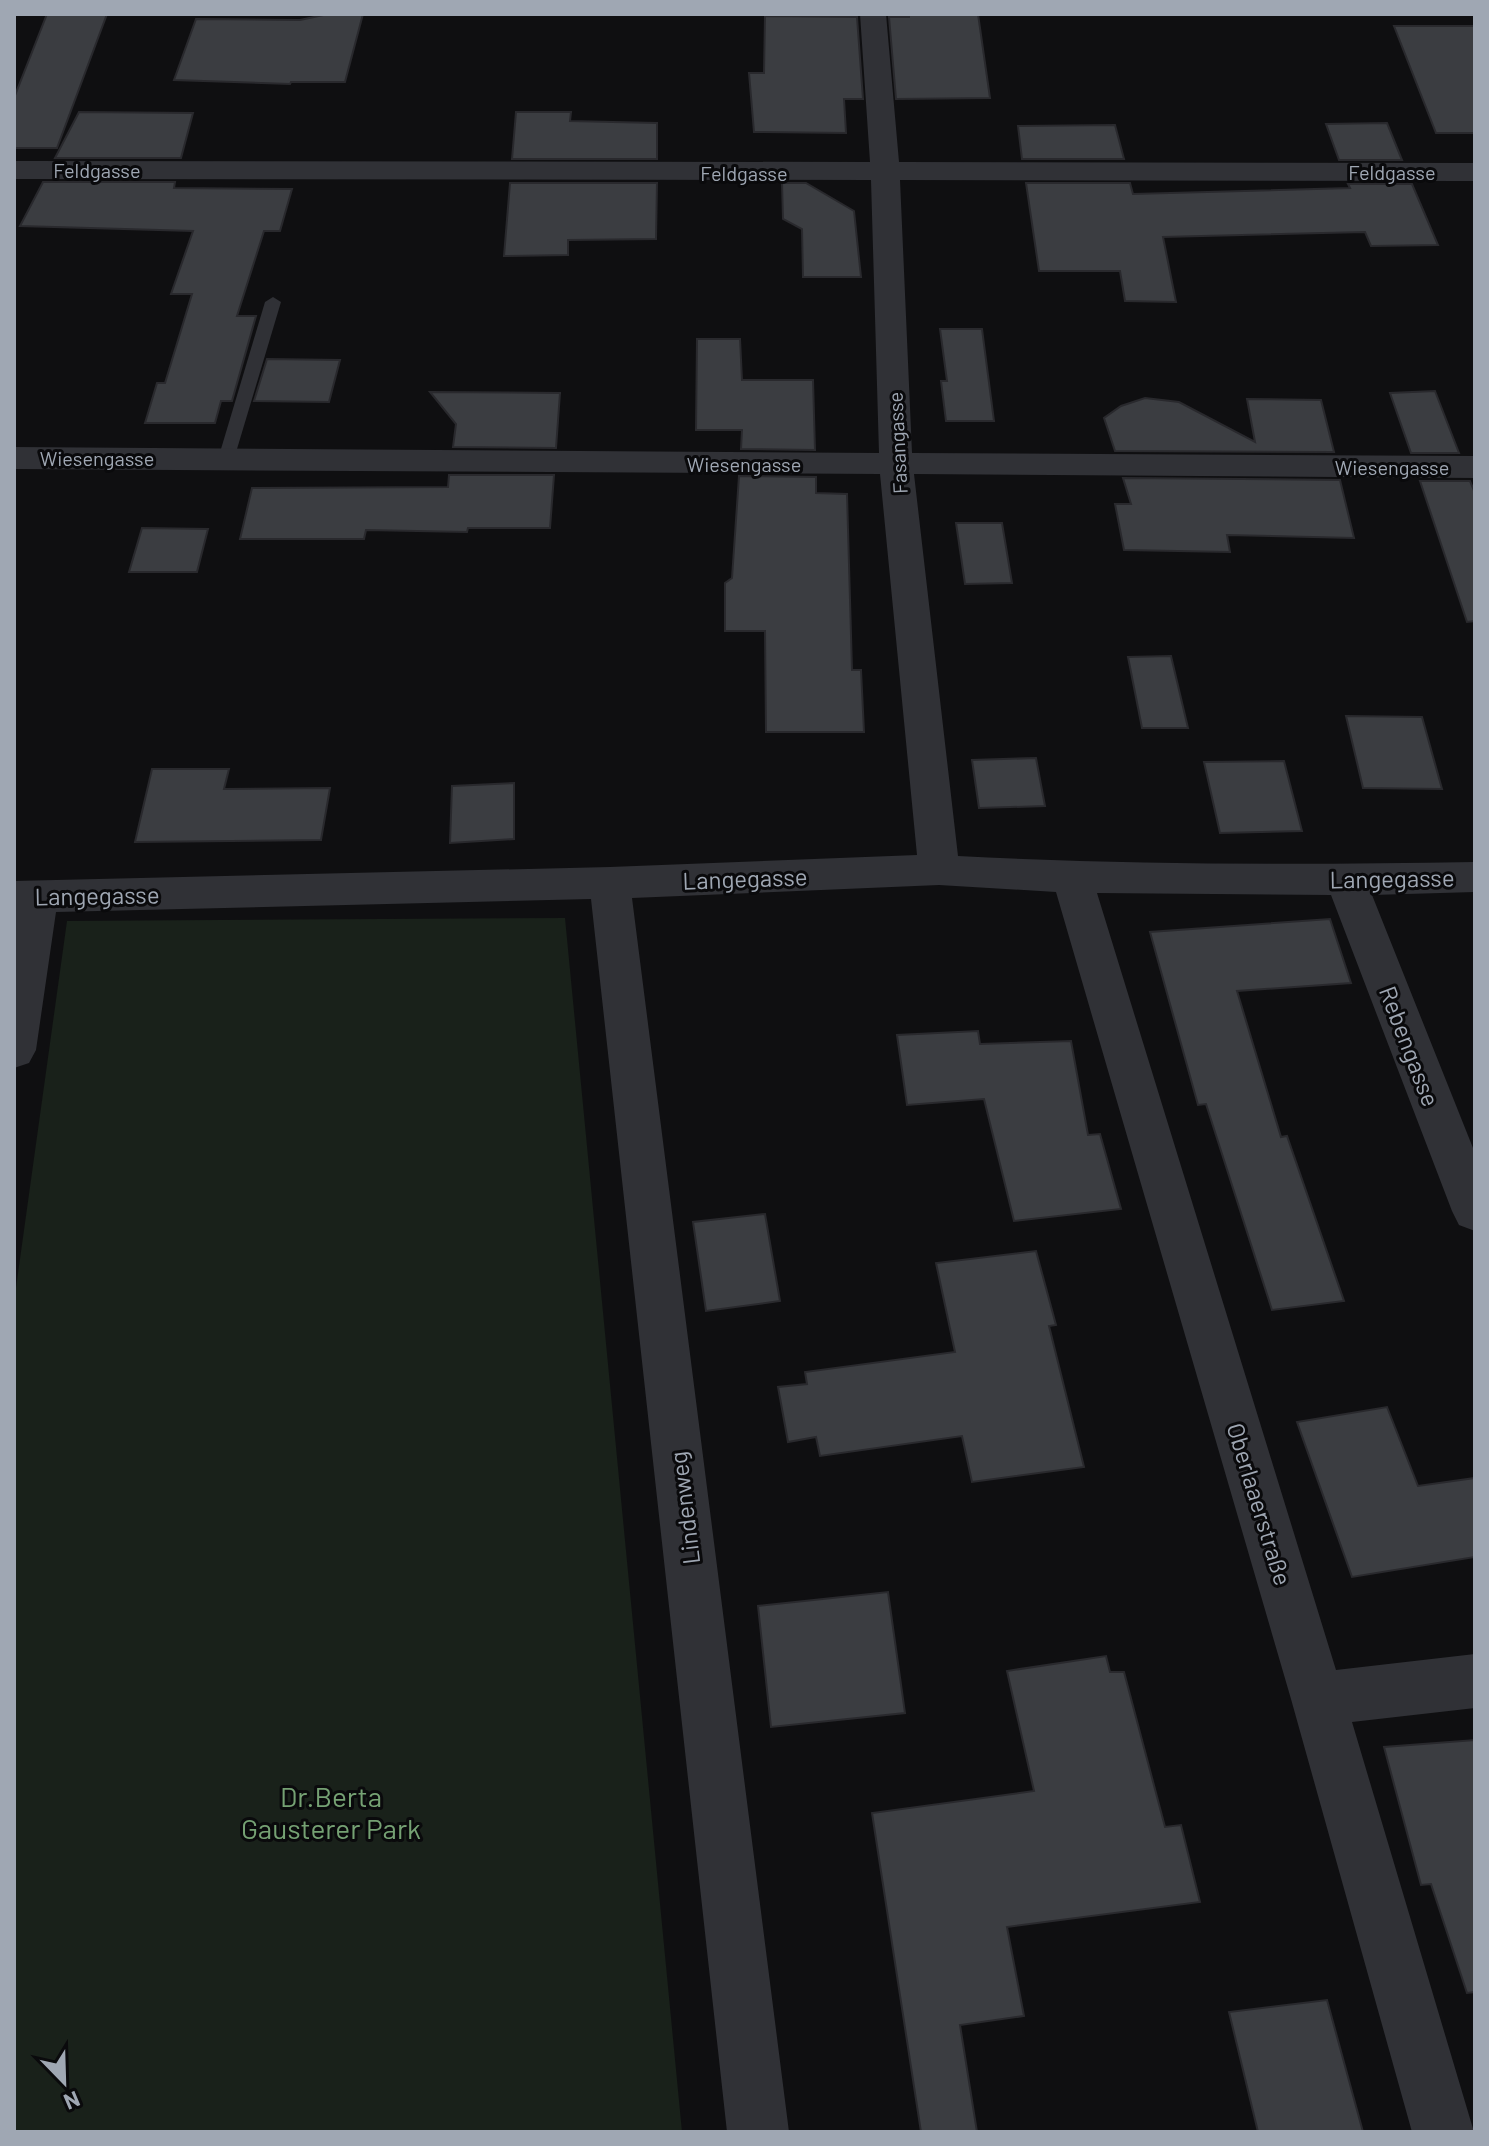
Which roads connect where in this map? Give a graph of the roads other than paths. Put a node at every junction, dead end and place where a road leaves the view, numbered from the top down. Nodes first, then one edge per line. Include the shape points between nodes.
1 (873, 14) edge
2 (14, 170) edge
3 (1475, 172) edge
4 (885, 173) junction
5 (273, 302) dead end
6 (14, 458) edge
7 (226, 459) junction
8 (896, 465) junction
9 (1475, 467) edge
10 (939, 870) junction
11 (1072, 877) junction
12 (1475, 877) edge
13 (1346, 880) junction
14 (610, 883) junction
15 (26, 897) edge
16 (14, 1050) edge
17 (1475, 1211) edge
18 (1475, 1681) edge
19 (1318, 1699) junction
20 (758, 2132) edge
21 (1443, 2132) edge

1 - 4 street, Fasangasse
2 - 4 street, Feldgasse
3 - 4 street, Feldgasse
4 - 8 street, Fasangasse
5 - 7 lane
6 - 7 street, Wiesengasse
7 - 8 street, Wiesengasse
8 - 9 street, Wiesengasse
8 - 10 street, Fasangasse
10 - 11 street, Langegasse
10 - 14 street, Langegasse
11 - 13 street, Langegasse
11 - 19 street, Oberlaaerstraße
12 - 13 street, Langegasse
13 - 17 street, Rebengasse
14 - 15 street, Langegasse
14 - 20 street, Lindenweg
15 - 16 street
18 - 19 street
19 - 21 street, Oberlaaerstraße

